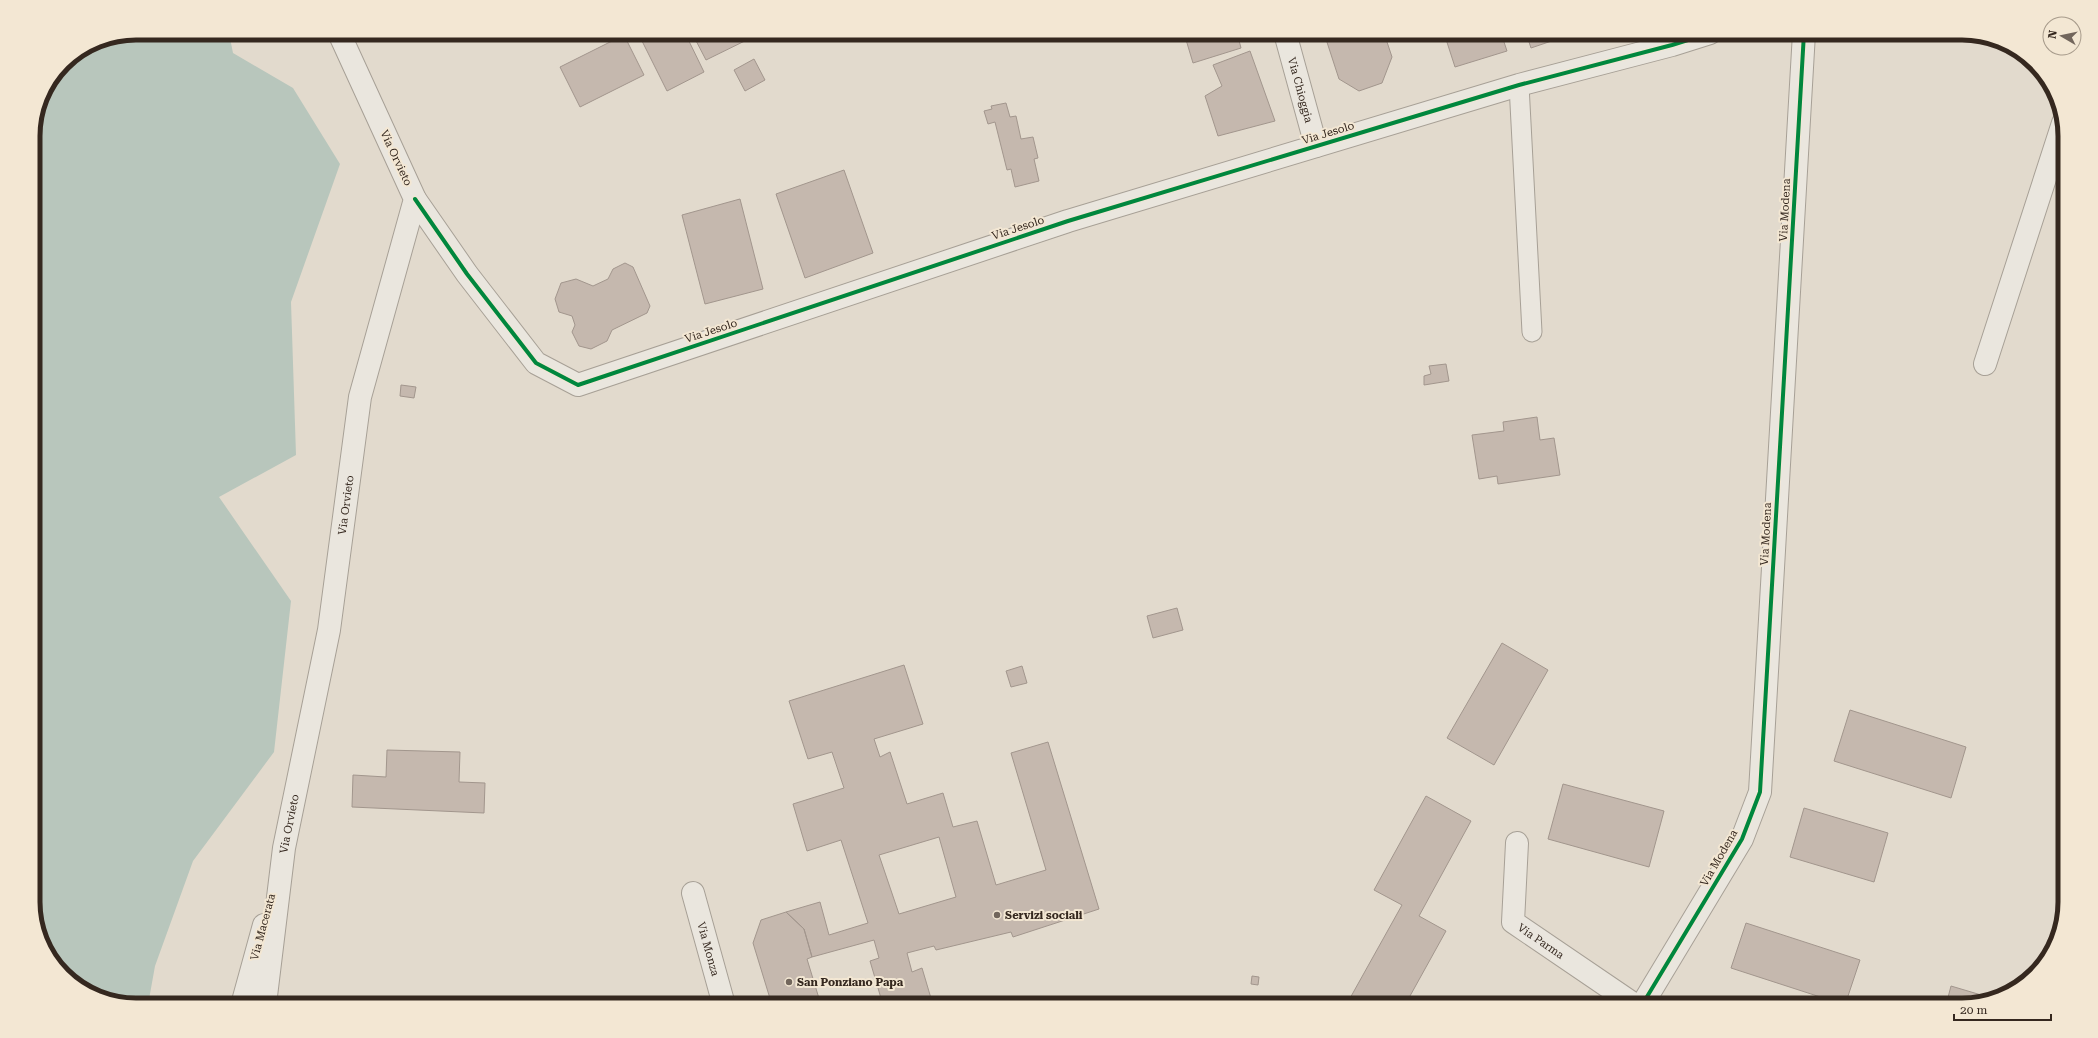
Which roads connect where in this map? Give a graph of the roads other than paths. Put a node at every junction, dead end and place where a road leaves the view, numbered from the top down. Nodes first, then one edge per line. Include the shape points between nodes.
1 (342, 40) edge
2 (1287, 40) edge
3 (1688, 40) edge
4 (1804, 40) edge
5 (1519, 85) junction
6 (2058, 138) edge
7 (1316, 146) junction
8 (415, 199) junction
9 (1532, 332) dead end
10 (1984, 364) dead end
11 (1517, 843) dead end
12 (284, 848) junction
13 (693, 893) dead end
14 (244, 998) edge
15 (267, 998) edge
16 (722, 998) edge
17 (1625, 998) edge
18 (1646, 998) edge

1 - 8 street, Via Orvieto
2 - 7 street, Via Chioggia
3 - 5 street, Via Jesolo
4 - 18 street, Via Modena via 1760,792 1742,839
5 - 7 street, Via Jesolo
5 - 9 lane
6 - 10 street
7 - 8 street, Via Jesolo via 1068,221 578,385 536,363 467,274
8 - 12 street, Via Orvieto via 360,397 330,630
11 - 17 street, Via Parma via 1513,922
12 - 14 street, Via Macerata
12 - 15 street, Via Orvieto
13 - 16 street, Via Monza

